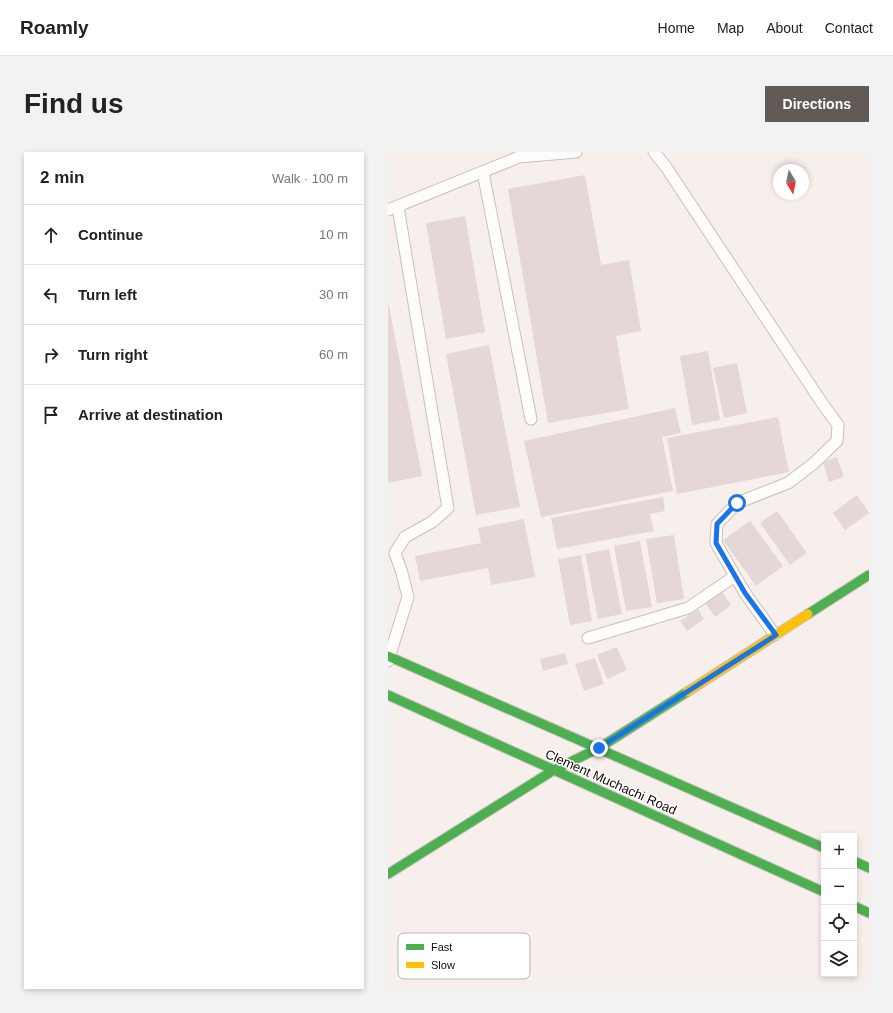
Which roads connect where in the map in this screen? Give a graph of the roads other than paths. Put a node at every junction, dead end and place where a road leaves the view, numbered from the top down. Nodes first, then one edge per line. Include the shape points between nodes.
1 (576, 152) edge
2 (654, 152) edge
3 (483, 172) junction
4 (393, 208) edge
5 (531, 419) dead end
6 (869, 575) edge
7 (735, 576) junction
8 (776, 635) junction
9 (588, 638) dead end
10 (389, 658) edge
11 (388, 695) edge
12 (599, 748) junction
13 (554, 770) junction
14 (821, 847) edge
15 (857, 862) edge
16 (869, 868) edge
17 (388, 874) edge
18 (821, 891) edge
19 (857, 907) edge
20 (869, 913) edge

1 - 3 lane via 519,157
2 - 7 lane via 838,425 837,441 813,464 788,483 737,503 717,524 716,543
3 - 4 lane
3 - 5 lane
4 - 10 lane via 448,508 432,522 405,537 395,553 408,597
6 - 8 main road
7 - 8 lane
7 - 9 lane via 688,608
8 - 12 main road
10 - 12 main road, Clement Muchachi Road
11 - 13 main road, Clement Muchachi Road
12 - 13 main road
12 - 14 main road, Clement Muchachi Road
13 - 17 main road
13 - 18 main road, Clement Muchachi Road
15 - 16 main road
19 - 20 main road

